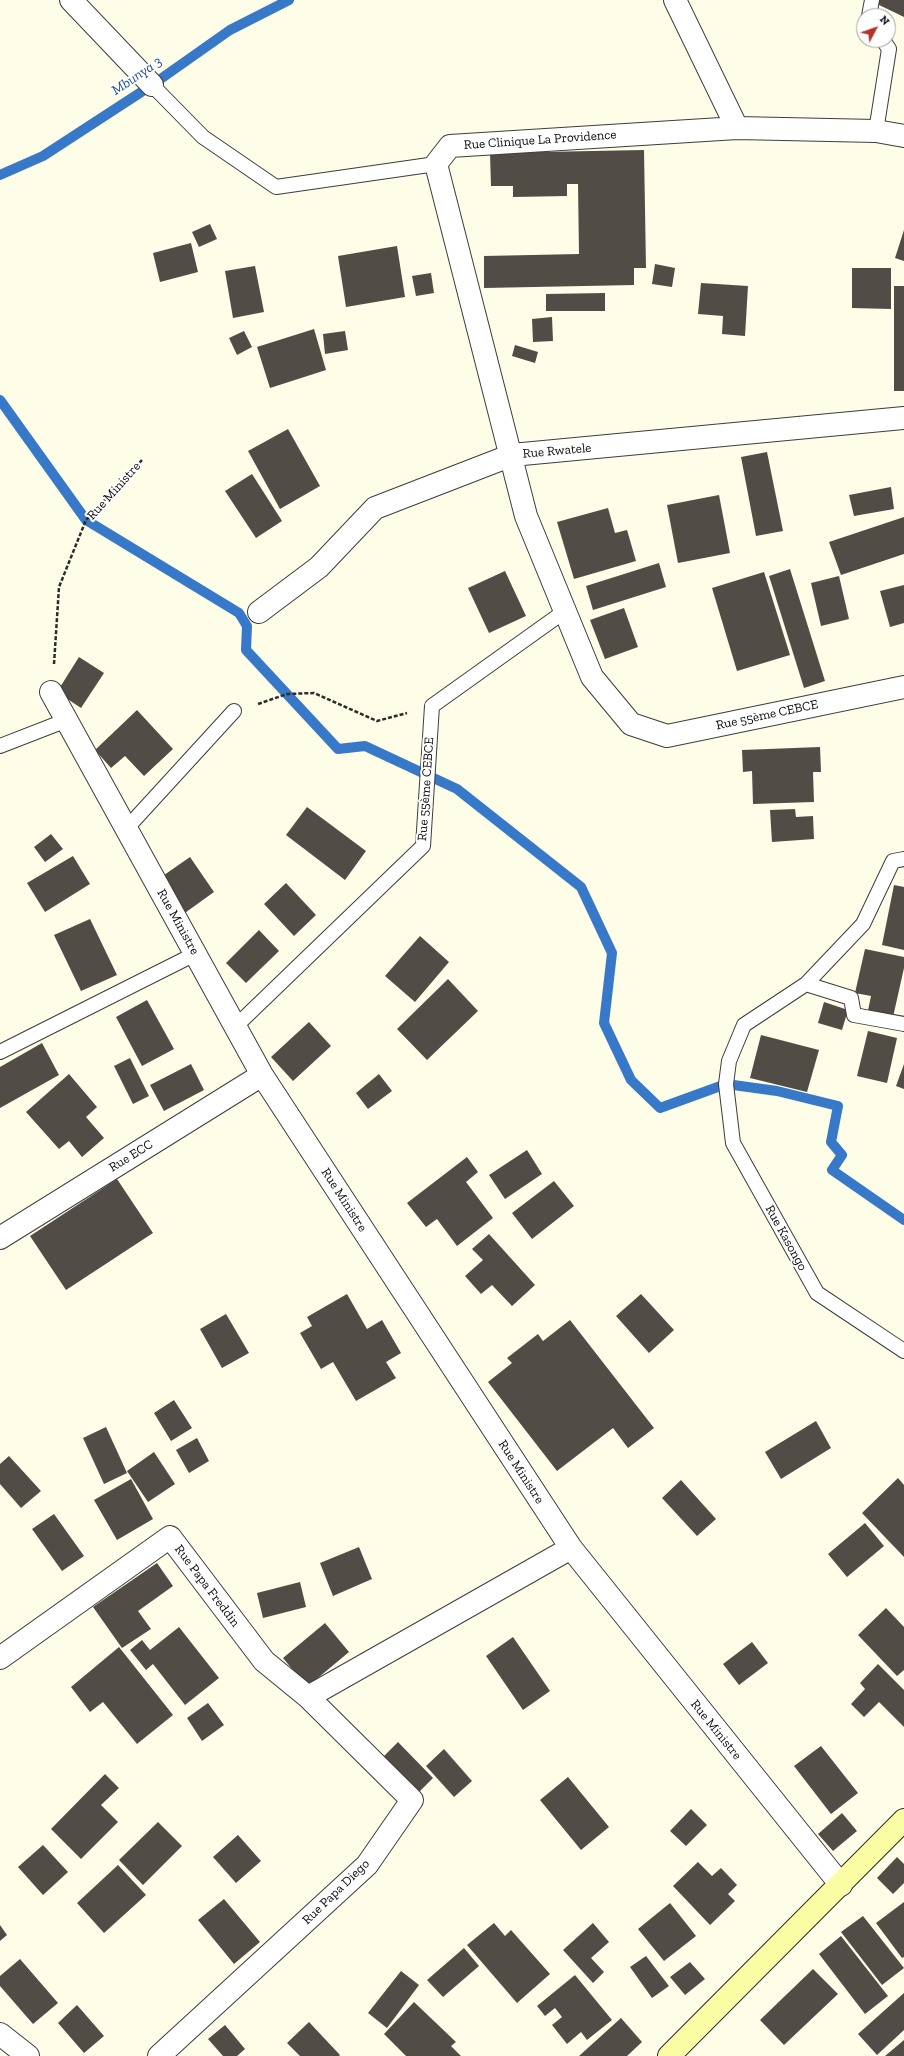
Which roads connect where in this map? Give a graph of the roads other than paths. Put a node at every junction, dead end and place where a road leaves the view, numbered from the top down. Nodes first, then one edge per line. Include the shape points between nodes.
1 (71, 0) edge
2 (675, 0) edge
3 (888, 48) edge
4 (152, 85) joint
5 (737, 128) junction
6 (876, 131) junction
7 (904, 136) edge
8 (436, 164) junction
9 (904, 418) edge
10 (512, 455) junction
11 (565, 611) junction
12 (259, 612) dead end
13 (904, 687) edge
14 (51, 692) road end
15 (234, 711) road end
16 (67, 720) junction
17 (0, 746) edge
18 (126, 829) junction
19 (904, 859) edge
20 (195, 954) junction
21 (806, 984) junction
22 (904, 1024) edge
23 (235, 1027) junction
24 (0, 1052) edge
25 (262, 1075) junction
26 (0, 1238) edge
27 (904, 1351) edge
28 (571, 1548) junction
29 (0, 1658) edge
30 (308, 1697) junction
31 (904, 1820) edge
32 (841, 1885) junction
33 (0, 2034) edge
34 (28, 2056) edge
35 (159, 2056) edge
36 (669, 2056) edge

1 - 4 street
2 - 5 street
3 - 6 lane
4 - 8 lane via 203,137 276,186
5 - 6 street, Rue Clinique La Providence
5 - 8 street, Rue Clinique La Providence via 450,146
6 - 7 street, Rue Clinique La Providence
8 - 10 street
9 - 10 street, Rue Rwatele
10 - 11 street via 526,516
10 - 12 street, Rue Rwatele via 375,508 318,566
11 - 13 street, Rue 55ème CEBCE via 592,677 631,724 667,736
11 - 23 lane, Rue 55ème CEBCE via 432,706 423,846
14 - 16 street, Rue Ministre
15 - 18 lane
16 - 17 lane
16 - 18 street, Rue Ministre
18 - 20 street, Rue Ministre
19 - 21 lane via 893,861 863,924
20 - 23 street, Rue Ministre
20 - 24 lane
21 - 22 lane via 851,998 854,1015
21 - 27 lane, Rue Kasongo via 744,1025 729,1061 726,1084 733,1143 817,1294
23 - 25 street, Rue Ministre
25 - 26 street, Rue ECC
25 - 28 street, Rue Ministre
28 - 30 street
28 - 32 street, Rue Ministre
29 - 30 street, Rue Papa Freddin via 170,1537 264,1661
30 - 35 street, Rue Papa Diego via 412,1800 367,1866
31 - 32 street
32 - 36 street
33 - 34 street

